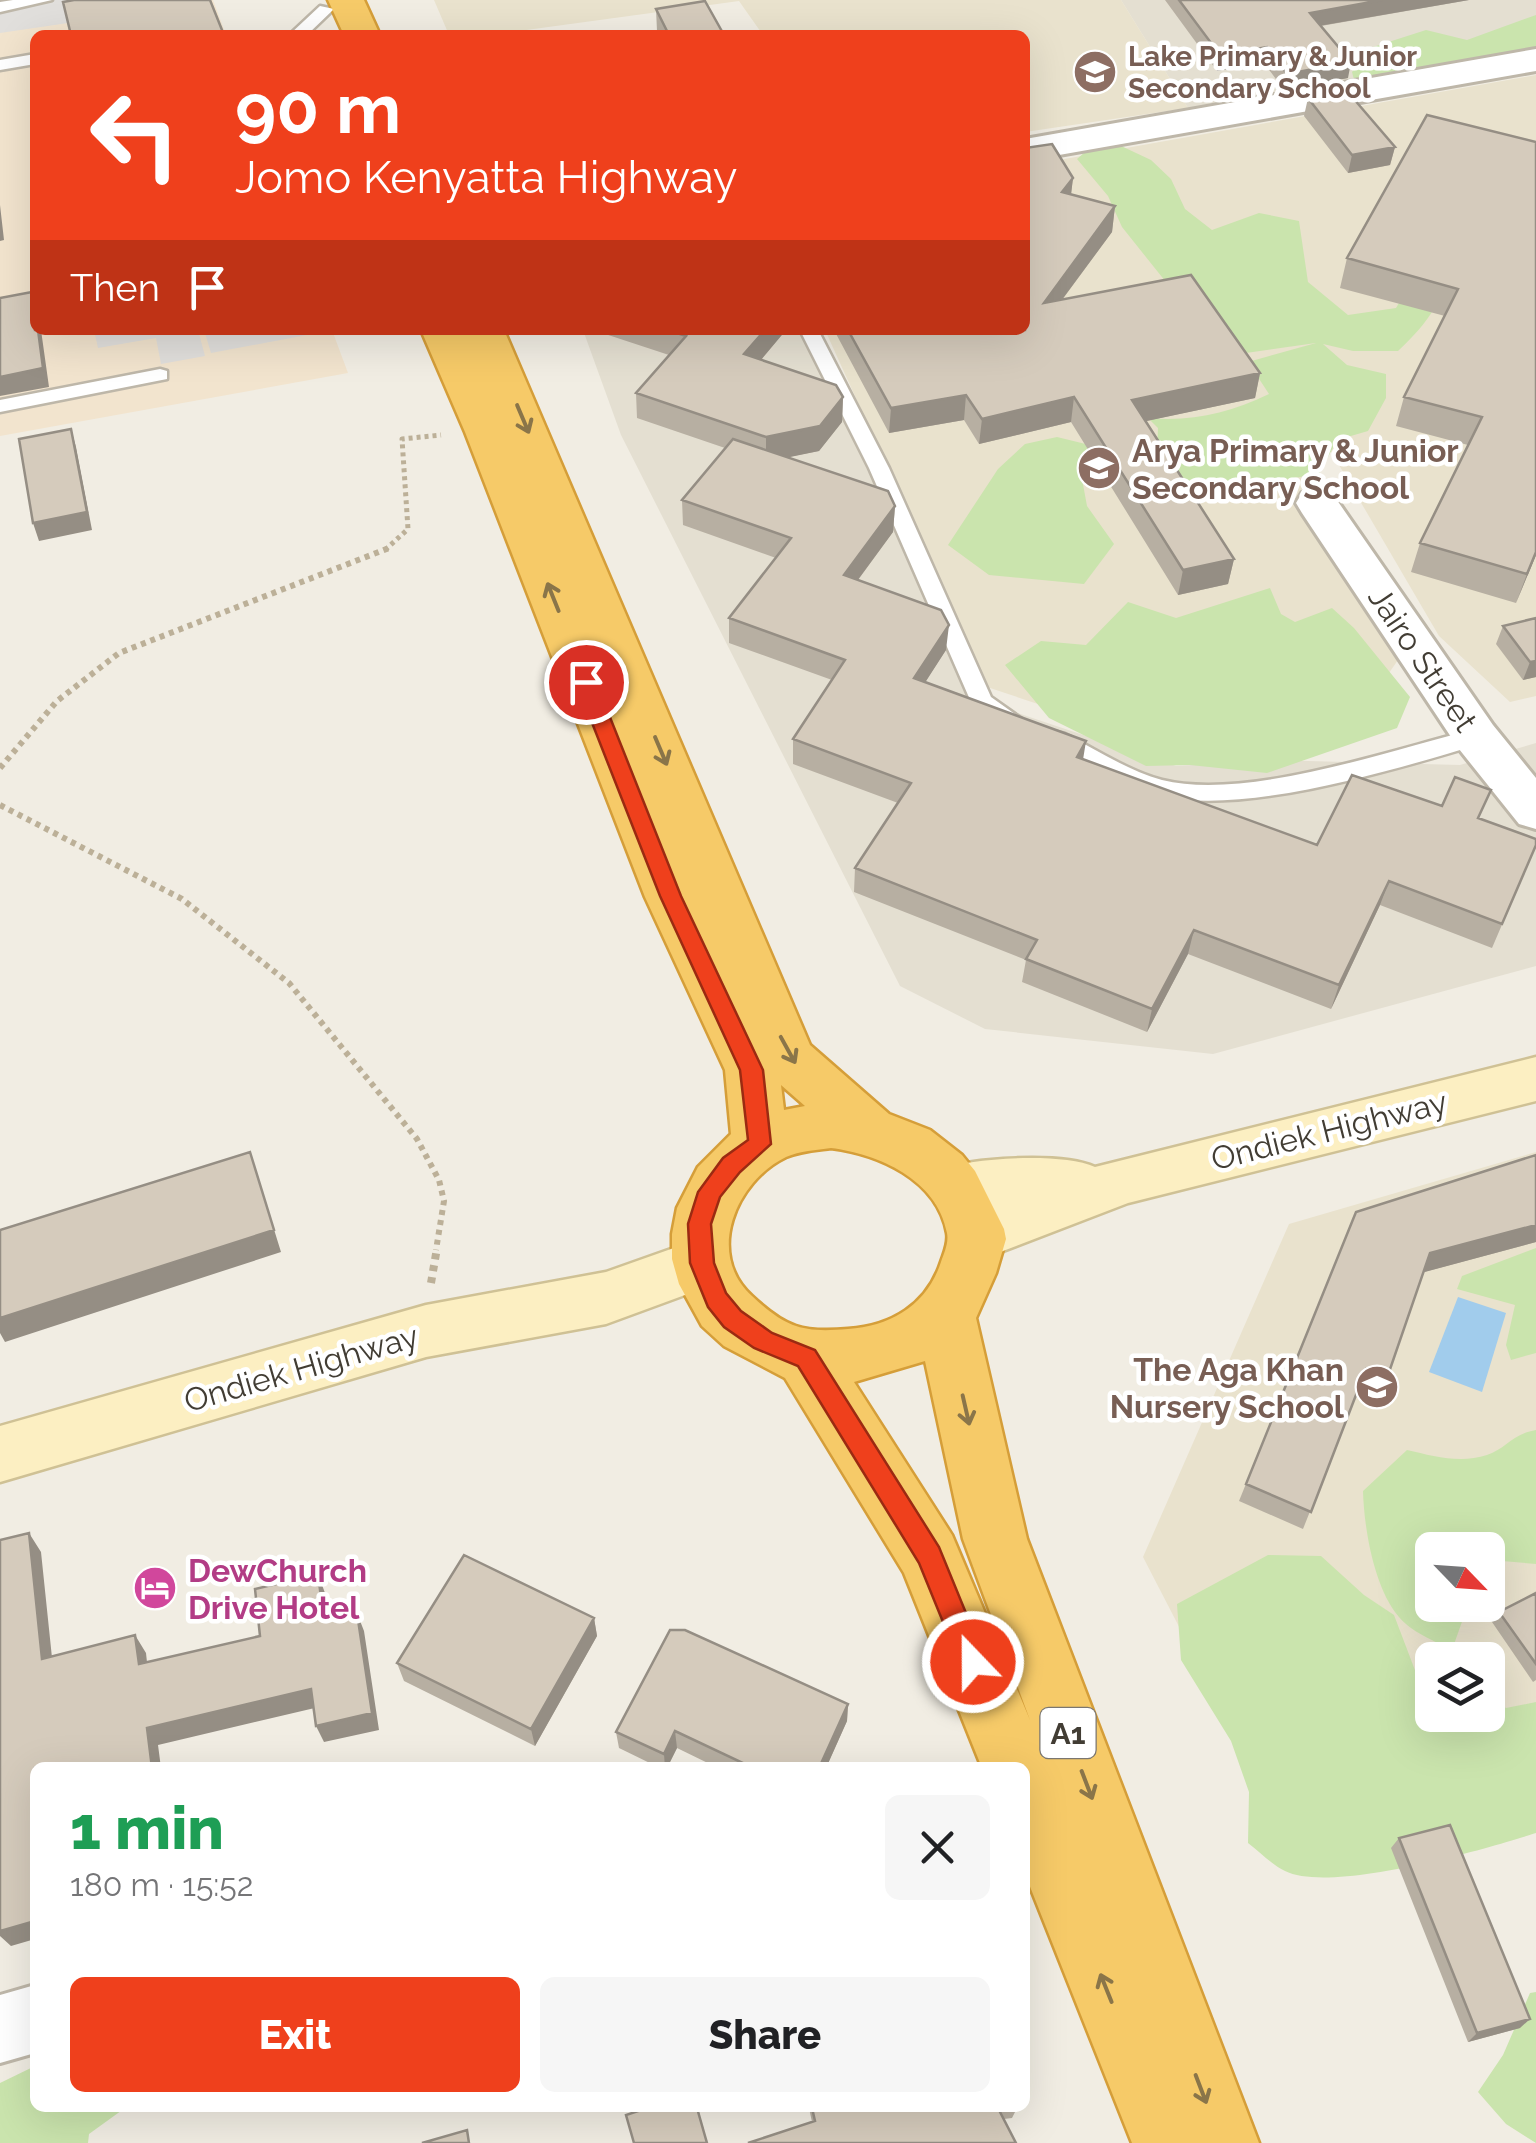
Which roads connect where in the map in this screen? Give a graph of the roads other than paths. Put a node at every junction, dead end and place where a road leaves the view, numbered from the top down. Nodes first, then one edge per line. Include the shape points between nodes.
1 (44, 0) edge
2 (0, 8) edge
3 (332, 11) edge
4 (304, 30) edge
5 (356, 30) edge
6 (30, 60) edge
7 (1536, 60) edge
8 (0, 65) edge
9 (1030, 149) edge
10 (444, 335) edge
11 (485, 335) edge
12 (812, 335) edge
13 (160, 375) dead end
14 (0, 406) edge
15 (1317, 504) dead end
16 (1476, 736) junction
17 (1536, 811) edge
18 (1536, 1079) edge
19 (868, 1128) junction
20 (760, 1144) junction
21 (966, 1212) junction
22 (709, 1281) junction
23 (945, 1314) junction
24 (806, 1358) junction
25 (0, 1454) edge
26 (1014, 1762) edge
27 (1030, 1802) edge
28 (30, 2020) edge
29 (0, 2029) edge
30 (1170, 2143) edge
31 (1222, 2143) edge

1 - 2 lane
3 - 4 lane
3 - 5 highway
6 - 8 lane
7 - 9 street
20 -> 10 highway via 752,1070 670,896
11 -> 19 highway via 789,1059
12 - 16 lane via 988,708 1160,788 1195,794 1250,790
13 - 14 lane
15 - 16 street, Jairo Street
16 - 17 street, Jairo Street
18 - 21 main road, Ondiek Highway via 1122,1181
19 - 20 highway via 794,1130
19 - 21 highway via 933,1162
20 - 22 highway via 710,1192 700,1224
21 - 23 highway via 964,1285
22 - 24 highway via 732,1319 763,1341
22 - 25 main road, Ondiek Highway via 426,1331
23 - 24 highway via 916,1338 880,1354
23 -> 31 highway, A1 via 995,1540
24 - 26 highway, A1 via 929,1556
30 -> 27 highway, A1
28 - 29 street

